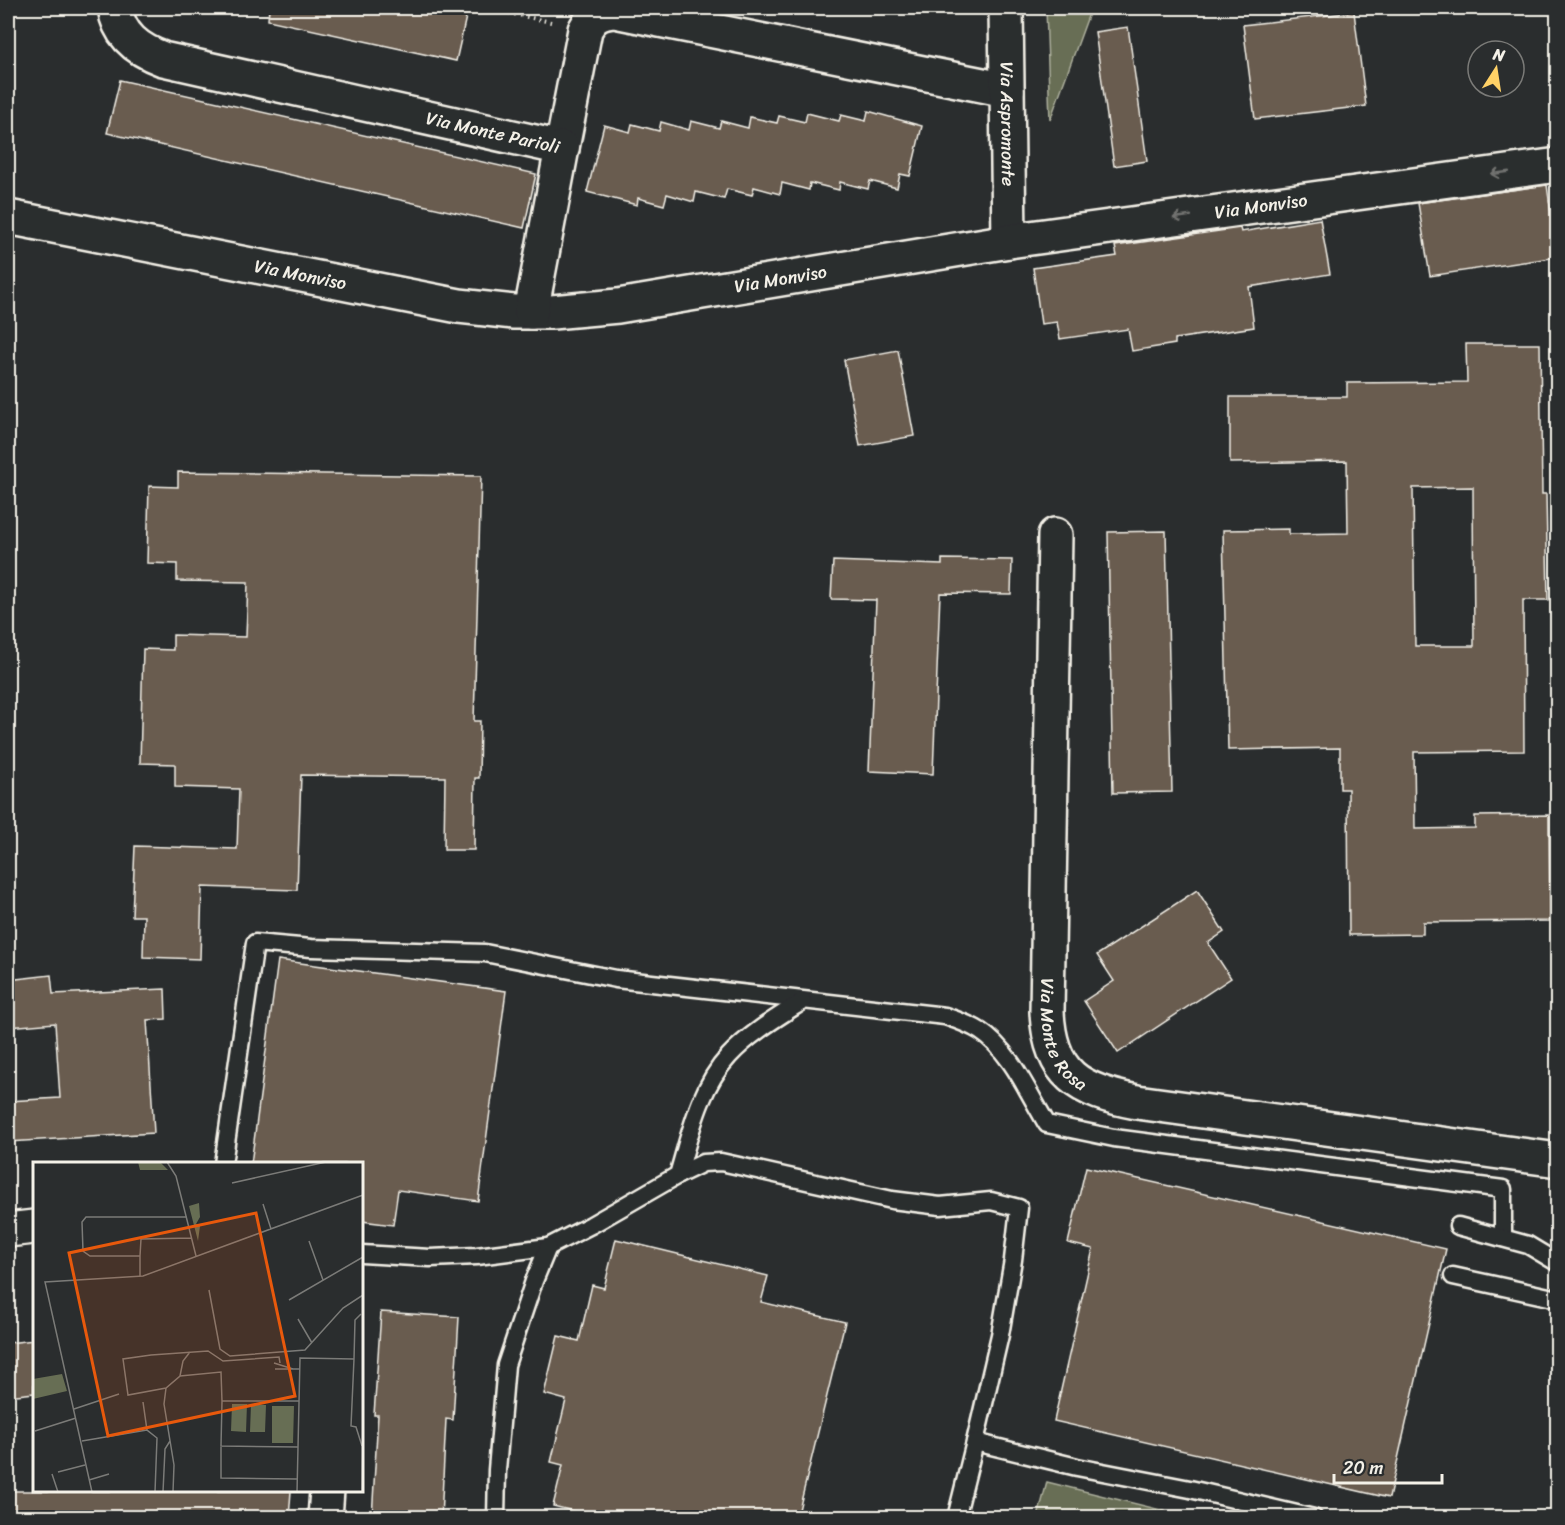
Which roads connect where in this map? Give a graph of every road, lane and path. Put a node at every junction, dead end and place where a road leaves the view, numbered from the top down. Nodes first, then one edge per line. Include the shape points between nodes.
1 (115, 8) edge
2 (485, 8) edge
3 (1006, 8) edge
4 (585, 30) junction
5 (1007, 90) junction
6 (562, 148) junction
7 (1557, 165) edge
8 (8, 217) edge
9 (1009, 241) junction
10 (531, 312) junction
11 (1055, 535) dead end
12 (803, 1001) junction
13 (1557, 1160) edge
14 (223, 1162) edge
15 (678, 1175) junction
16 (1458, 1226) dead end
17 (33, 1227) edge
18 (8, 1230) edge
19 (1503, 1238) junction
20 (548, 1247) junction
21 (363, 1254) edge
22 (1557, 1263) edge
23 (1453, 1276) dead end
24 (1557, 1299) edge
25 (975, 1442) junction
26 (327, 1492) edge
27 (325, 1518) edge
28 (496, 1518) edge
29 (956, 1518) edge
30 (1314, 1518) edge

1 - 6 street, Via Monte Parioli via 123,33 139,48 163,59
2 - 4 path
3 - 5 street, Via Aspromonte
4 - 5 street via 595,15 615,11
4 - 6 street, Via Monte Parioli
5 - 9 street, Via Aspromonte
6 - 10 street
7 -> 9 street, Via Monviso
8 - 10 street, Via Monviso via 440,303
9 - 10 street, Via Monviso via 618,306
11 - 13 street, Via Monte Rosa via 1047,1012 1052,1045 1071,1078 1096,1092 1137,1102
12 - 14 lane via 616,979 485,953 255,943
12 - 15 lane via 728,1056 697,1113
12 - 19 lane via 928,1013 966,1023 994,1042 1047,1124 1114,1138 1503,1189
15 - 20 lane
15 - 25 lane via 703,1163 722,1162 892,1200 940,1206 991,1201 1019,1208 1000,1335
16 - 19 lane
17 - 18 street
19 - 22 lane via 1528,1245
20 - 21 lane via 430,1258
20 - 28 lane via 506,1365
23 - 24 lane
25 - 29 lane
25 - 30 lane
26 - 27 street

